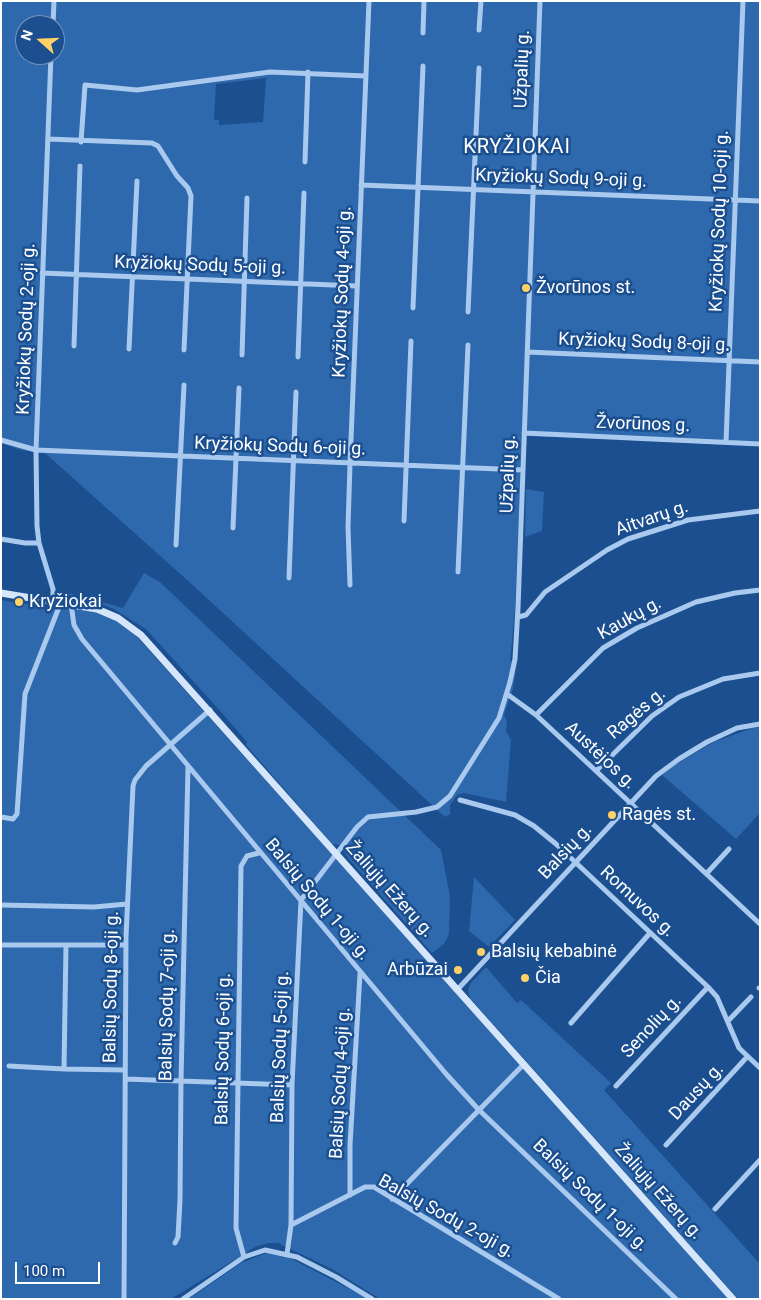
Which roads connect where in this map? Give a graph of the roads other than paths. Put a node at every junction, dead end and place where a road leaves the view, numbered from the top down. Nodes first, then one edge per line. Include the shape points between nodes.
1 (54, 1) edge
2 (369, 1) edge
3 (424, 1) edge
4 (480, 1) edge
5 (540, 1) edge
6 (743, 1) edge
7 (53, 15) edge
8 (479, 30) dead end
9 (423, 33) dead end
10 (51, 65) edge
11 (423, 66) dead end
12 (479, 68) dead end
13 (308, 72) junction
14 (366, 76) junction
15 (48, 139) junction
16 (81, 142) junction
17 (305, 162) dead end
18 (80, 166) dead end
19 (137, 181) dead end
20 (360, 185) junction
21 (418, 187) junction
22 (474, 189) junction
23 (533, 192) junction
24 (304, 193) dead end
25 (247, 198) dead end
26 (734, 200) junction
27 (760, 201) edge
28 (42, 274) junction
29 (77, 275) junction
30 (132, 277) junction
31 (188, 279) junction
32 (244, 282) junction
33 (301, 284) junction
34 (357, 286) junction
35 (413, 308) dead end
36 (468, 312) dead end
37 (411, 341) dead end
38 (468, 345) dead end
39 (74, 346) dead end
40 (129, 349) dead end
41 (184, 350) dead end
42 (527, 352) junction
43 (242, 355) dead end
44 (298, 357) dead end
45 (729, 360) junction
46 (760, 362) edge
47 (184, 385) dead end
48 (239, 388) dead end
49 (296, 392) dead end
50 (524, 433) junction
51 (1, 440) edge
52 (726, 442) junction
53 (760, 444) edge
54 (36, 450) junction
55 (180, 456) junction
56 (237, 459) junction
57 (293, 460) junction
58 (350, 464) junction
59 (406, 465) junction
60 (462, 468) junction
61 (523, 470) junction
62 (760, 511) edge
63 (404, 521) dead end
64 (233, 528) dead end
65 (1, 539) edge
66 (39, 542) junction
67 (176, 546) dead end
68 (458, 572) dead end
69 (289, 578) dead end
70 (350, 585) dead end
71 (760, 590) edge
72 (1, 593) edge
73 (57, 602) junction
74 (71, 604) junction
75 (518, 617) junction
76 (760, 673) edge
77 (507, 694) junction
78 (210, 710) junction
79 (536, 715) junction
80 (760, 724) edge
81 (170, 744) junction
82 (188, 766) junction
83 (596, 771) junction
84 (460, 800) dead end
85 (630, 803) junction
86 (1, 817) edge
87 (729, 849) dead end
88 (259, 853) junction
89 (336, 853) junction
90 (575, 863) junction
91 (707, 873) junction
92 (301, 900) junction
93 (127, 904) junction
94 (1, 906) edge
95 (760, 924) edge
96 (650, 933) junction
97 (66, 945) junction
98 (126, 945) junction
99 (1, 946) edge
100 (360, 973) junction
101 (708, 987) junction
102 (457, 990) junction
103 (751, 997) dead end
104 (728, 1021) junction
105 (571, 1023) dead end
106 (747, 1057) junction
107 (524, 1064) junction
108 (9, 1066) dead end
109 (760, 1068) edge
110 (64, 1069) junction
111 (124, 1070) junction
112 (125, 1079) junction
113 (180, 1081) junction
114 (237, 1082) junction
115 (292, 1085) junction
116 (616, 1086) dead end
117 (478, 1109) junction
118 (666, 1145) dead end
119 (760, 1160) edge
120 (350, 1195) junction
121 (392, 1198) junction
122 (715, 1209) dead end
123 (291, 1225) junction
124 (175, 1243) dead end
125 (287, 1254) junction
126 (244, 1256) junction
127 (124, 1299) edge
128 (183, 1299) edge
129 (372, 1299) edge
130 (559, 1299) edge
131 (676, 1299) edge
132 (733, 1299) edge

1 - 7 street
2 - 14 street, Kryžiokų Sodų 4-oji g.
3 - 9 street
4 - 8 street
5 - 23 street, Užpalių g.
6 - 26 street, Kryžiokų Sodų 10-oji g.
10 - 15 street, Kryžiokų Sodų 2-oji g.
11 - 21 street
12 - 22 street
13 - 14 street
13 - 16 street via 250,74 129,90 85,85
13 - 17 street
14 - 20 street, Kryžiokų Sodų 4-oji g.
15 - 16 street
15 - 28 street, Kryžiokų Sodų 2-oji g.
16 - 31 street via 152,143 158,146 190,192
18 - 29 street
19 - 30 street
20 - 21 street, Kryžiokų Sodų 9-oji g.
20 - 34 street, Kryžiokų Sodų 4-oji g.
21 - 22 street, Kryžiokų Sodų 9-oji g.
21 - 35 street
22 - 23 street, Kryžiokų Sodų 9-oji g.
22 - 36 street
23 - 26 street, Kryžiokų Sodų 9-oji g.
23 - 42 street, Užpalių g.
24 - 33 street
25 - 32 street
26 - 27 street, Kryžiokų Sodų 9-oji g.
26 - 45 street, Kryžiokų Sodų 10-oji g.
28 - 29 street, Kryžiokų Sodų 5-oji g.
28 - 54 street, Kryžiokų Sodų 2-oji g.
29 - 30 street, Kryžiokų Sodų 5-oji g.
29 - 39 street
30 - 31 street, Kryžiokų Sodų 5-oji g.
30 - 40 street
31 - 32 street, Kryžiokų Sodų 5-oji g.
31 - 41 street
32 - 33 street, Kryžiokų Sodų 5-oji g.
32 - 43 street
33 - 34 street, Kryžiokų Sodų 5-oji g.
33 - 44 street
34 - 58 street, Kryžiokų Sodų 4-oji g.
37 - 59 street
38 - 60 street
42 - 45 street, Kryžiokų Sodų 8-oji g.
42 - 50 street, Užpalių g.
45 - 46 street, Kryžiokų Sodų 8-oji g.
45 - 52 street, Kryžiokų Sodų 10-oji g.
47 - 55 street
48 - 56 street
49 - 57 street
50 - 52 street, Žvorūnos g.
50 - 61 street, Užpalių g.
51 - 54 street, Kryžiokų Sodų 6-oji g.
52 - 53 street, Žvorūnos g.
54 - 55 street, Kryžiokų Sodų 6-oji g.
54 - 66 street, Kryžiokų Sodų 2-oji g.
55 - 56 street, Kryžiokų Sodų 6-oji g.
55 - 67 street
56 - 57 street, Kryžiokų Sodų 6-oji g.
56 - 64 street
57 - 58 street, Kryžiokų Sodų 6-oji g.
57 - 69 street
58 - 59 street, Kryžiokų Sodų 6-oji g.
58 - 70 street, Kryžiokų Sodų 4-oji g.
59 - 60 street, Kryžiokų Sodų 6-oji g.
59 - 63 street
60 - 61 street, Kryžiokų Sodų 6-oji g.
60 - 68 street
61 - 75 street, Užpalių g.
62 - 75 street, Aitvarų g. via 688,520 628,539 544,592 526,615
65 - 66 street
66 - 73 street, Kryžiokų Sodų 2-oji g.
71 - 79 street, Kaukų g. via 696,602 637,628 603,648
72 - 73 main road, Žaliųjų Ežerų g.
73 - 74 main road, Žaliųjų Ežerų g.
73 - 86 street via 25,694 17,814 13,819
74 - 78 main road, Žaliųjų Ežerų g. via 108,613 130,625
74 - 81 street, Balsių Sodų 1-oji g. via 74,625 82,638
75 - 77 street, Užpalių g.
76 - 83 street, Ragės g. via 722,679 679,697 646,721
77 - 79 street, Austėjos g.
77 - 89 street, Užpalių g. via 490,735 450,796 437,807 368,817
78 - 81 street, Balsių Sodų 8-oji g.
78 - 89 main road, Žaliųjų Ežerų g.
79 - 83 street, Austėjos g.
80 - 85 street, Balsių g. via 721,735 692,750 668,766
81 - 82 street, Balsių Sodų 1-oji g.
81 - 93 street, Balsių Sodų 8-oji g. via 133,783
82 - 88 street, Balsių Sodų 1-oji g.
82 - 113 street, Balsių Sodų 7-oji g.
83 - 85 street, Austėjos g.
84 - 90 street, Romuvos g. via 502,810 526,821
85 - 90 street, Balsių g.
85 - 91 street, Austėjos g.
87 - 91 street
88 - 92 street, Balsių Sodų 1-oji g.
88 - 114 street, Balsių Sodų 6-oji g. via 247,856 240,866
89 - 92 street
89 - 102 main road, Žaliųjų Ežerų g.
90 - 96 street, Romuvos g.
90 - 102 street, Balsių g.
91 - 95 street, Austėjos g.
92 - 100 street, Balsių Sodų 1-oji g.
92 - 115 street, Balsių Sodų 5-oji g.
93 - 94 street
93 - 98 street, Balsių Sodų 8-oji g.
96 - 101 street, Romuvos g.
96 - 105 street
97 - 98 street
97 - 99 street
97 - 110 street
98 - 111 street, Balsių Sodų 8-oji g.
100 - 117 street, Balsių Sodų 1-oji g.
100 - 120 street, Balsių Sodų 4-oji g.
101 - 104 street, Romuvos g.
101 - 116 street, Senolių g.
102 - 107 main road, Žaliųjų Ežerų g.
103 - 104 street
104 - 106 street, Romuvos g. via 739,1048
106 - 109 street, Romuvos g.
106 - 118 street, Dausų g.
107 - 117 street
107 - 132 main road, Žaliųjų Ežerų g.
108 - 110 street
110 - 111 street
111 - 112 street, Balsių Sodų 8-oji g.
112 - 113 street
112 - 127 street, Balsių Sodų 8-oji g.
113 - 114 street
113 - 124 street, Balsių Sodų 7-oji g. via 180,1200
114 - 115 street
114 - 126 street, Balsių Sodų 6-oji g. via 236,1228
115 - 123 street, Balsių Sodų 5-oji g.
117 - 121 street
117 - 131 street, Balsių Sodų 1-oji g.
119 - 122 street
120 - 121 street, Balsių Sodų 2-oji g. via 370,1187
120 - 123 street, Balsių Sodų 2-oji g.
121 - 130 street, Balsių Sodų 2-oji g.
123 - 125 street, Balsių Sodų 5-oji g.
125 - 126 street via 265,1250
125 - 129 street via 336,1277
126 - 128 street

